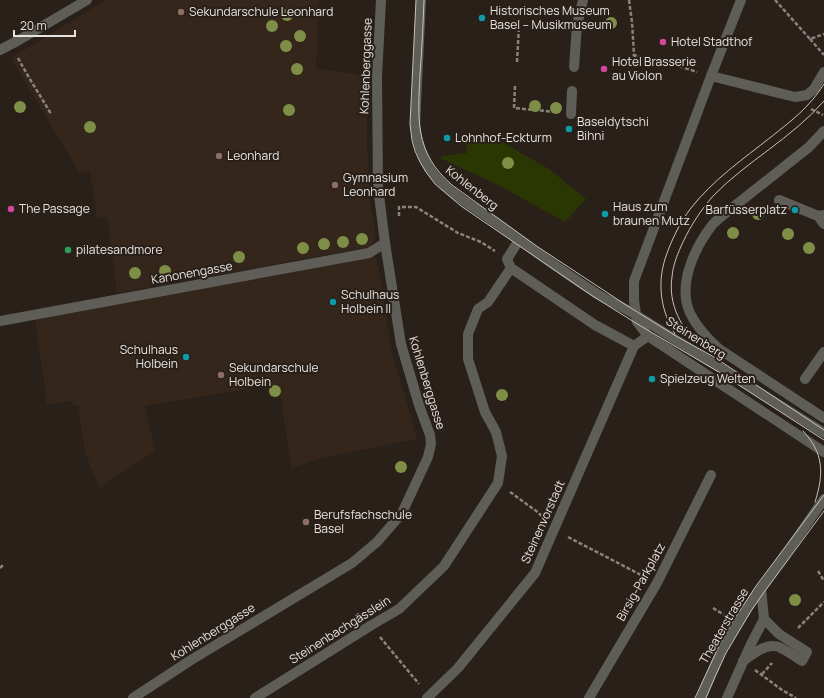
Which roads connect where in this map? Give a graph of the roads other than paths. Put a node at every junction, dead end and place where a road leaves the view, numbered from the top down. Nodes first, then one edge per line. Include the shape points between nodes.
1 (87, 0) edge
2 (381, 0) edge
3 (421, 0) edge
4 (583, 0) edge
5 (741, 0) edge
6 (0, 50) edge
7 (574, 67) dead end
8 (824, 72) edge
9 (711, 76) junction
10 (572, 91) dead end
11 (570, 114) road end
12 (824, 131) edge
13 (779, 200) dead end
14 (822, 218) edge
15 (519, 240) junction
16 (385, 243) junction
17 (509, 263) junction
18 (634, 300) junction
19 (623, 307) junction
20 (636, 315) junction
21 (0, 321) edge
22 (648, 336) junction
23 (634, 346) junction
24 (824, 352) edge
25 (805, 379) dead end
26 (824, 418) edge
27 (824, 433) edge
28 (824, 452) edge
29 (711, 475) dead end
30 (824, 499) edge
31 (761, 588) junction
32 (764, 619) junction
33 (743, 661) junction
34 (428, 697) edge
35 (133, 698) edge
36 (255, 698) edge
37 (588, 698) edge
38 (701, 698) edge
39 (727, 698) edge

1 - 6 street
2 - 16 street, Kohlenberggasse via 377,77 378,187
3 - 15 street, Kohlenberg via 415,125 424,158 449,190
4 - 7 street
5 - 9 street
8 - 9 street via 814,89 807,95 795,97
9 - 18 street via 634,280
10 - 11 street
12 - 26 street, Steinenberg via 809,147 714,223 697,248 686,284 690,312 705,336 719,350
13 - 14 street
15 - 17 street, Steinenbachgässlein
15 - 19 street, Kohlenberg via 598,294
16 - 21 street, Kanonengasse via 369,253
16 - 35 street, Kohlenberggasse via 401,344 431,444 428,457 402,513 376,542 352,563
17 - 23 street via 595,325
17 - 36 street, Steinenbachgässlein via 488,302 478,308 468,334 468,359 485,412 496,432 502,456 498,483 444,566 399,610
18 - 19 street
18 - 20 street
19 - 20 street, Kohlenberg
20 - 22 street via 636,322
20 - 27 street, Steinenberg
22 - 23 street
22 - 28 street, Steinenberg
23 - 34 street, Steinenvorstadt via 535,573 458,668
24 - 25 street
29 - 37 street, Birsig-Parkplatz via 657,583
30 - 31 street, Theaterstrasse
31 - 32 street, Theaterstrasse
31 - 38 street, Theaterstrasse via 722,649
32 - 33 street
32 - 33 street via 779,634 807,652 802,660 775,646 766,647
33 - 39 street

